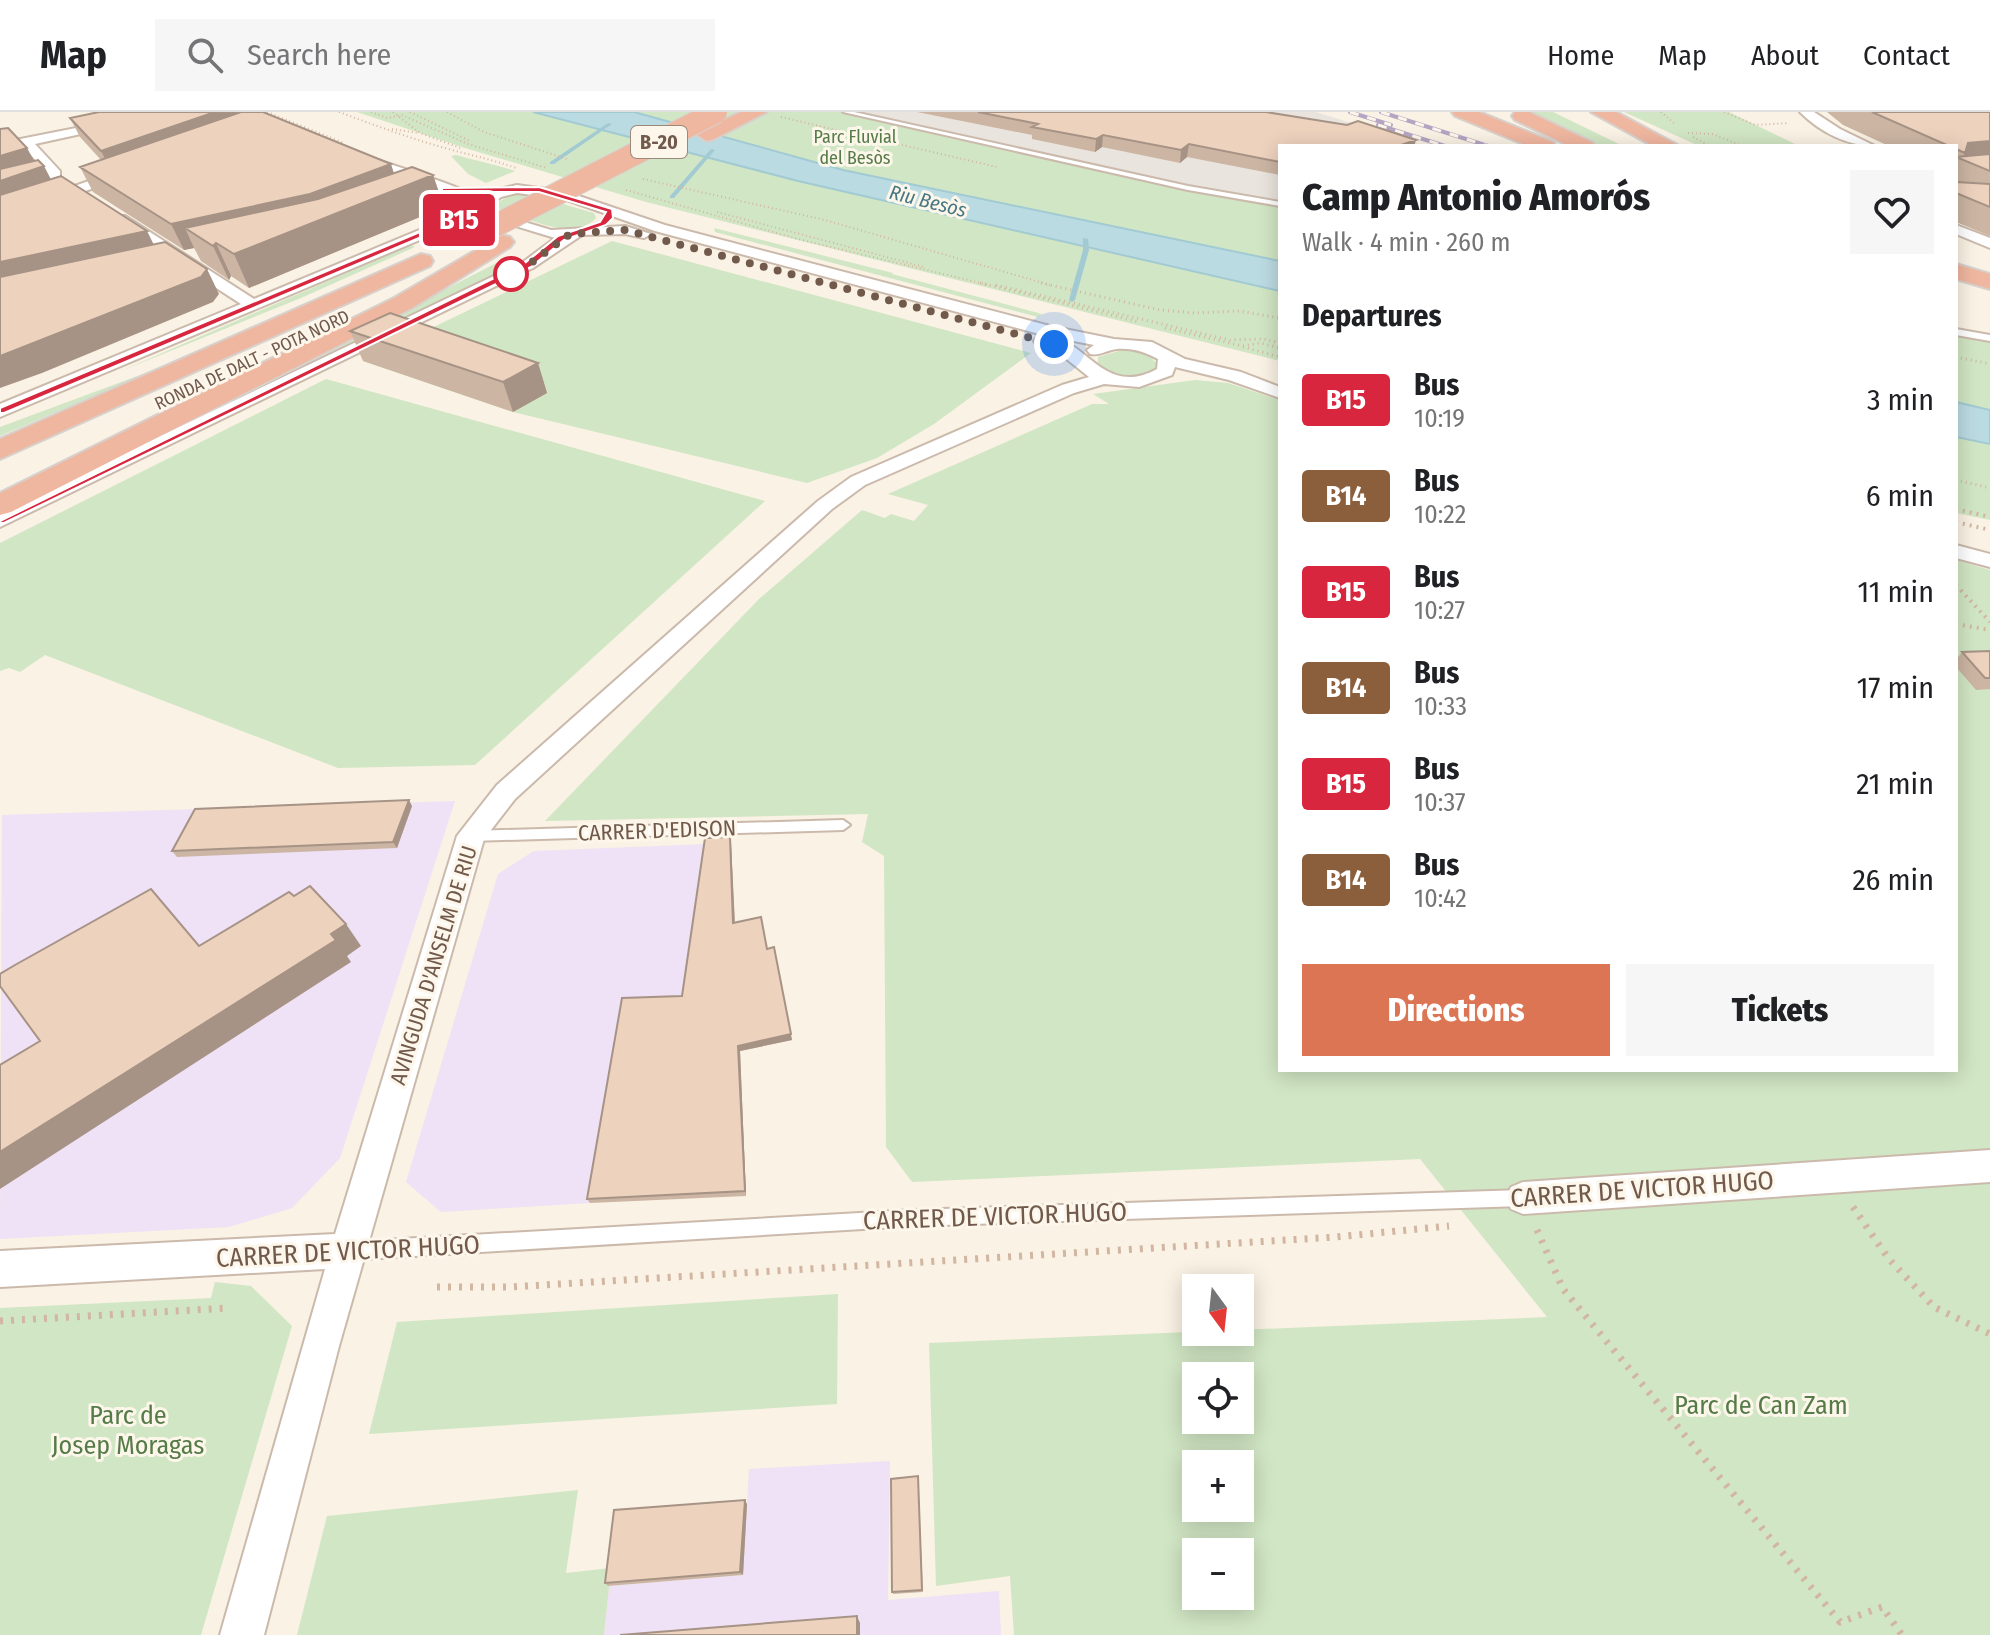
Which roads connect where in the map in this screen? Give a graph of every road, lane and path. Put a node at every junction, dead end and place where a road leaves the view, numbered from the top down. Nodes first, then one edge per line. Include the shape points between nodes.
1 (176, 112) edge
2 (339, 112) edge
3 (371, 112) edge
4 (377, 112) edge
5 (410, 112) edge
6 (447, 112) edge
7 (716, 112) edge
8 (747, 112) edge
9 (757, 112) edge
10 (846, 112) edge
11 (1462, 112) edge
12 (1492, 112) edge
13 (1512, 112) edge
14 (1724, 112) edge
15 (1806, 112) edge
16 (394, 113) edge
17 (1589, 117) edge
18 (1792, 123) dead end
19 (392, 129) junction
20 (439, 132) junction
21 (420, 133) junction
22 (707, 135) junction
23 (26, 142) junction
24 (450, 142) junction
25 (1541, 144) edge
26 (1563, 144) edge
27 (1581, 144) edge
28 (1636, 144) edge
29 (1663, 144) edge
30 (1707, 144) edge
31 (1738, 144) edge
32 (1864, 144) edge
33 (0, 147) edge
34 (339, 150) edge
35 (471, 152) junction
36 (569, 160) dead end
37 (147, 165) edge
38 (523, 171) dead end
39 (613, 187) dead end
40 (672, 187) dead end
41 (440, 188) junction
42 (0, 189) edge
43 (522, 189) junction
44 (75, 190) junction
45 (640, 191) dead end
46 (410, 195) edge
47 (1278, 204) edge
48 (610, 210) junction
49 (0, 217) edge
50 (484, 224) junction
51 (1958, 230) edge
52 (576, 233) junction
53 (1990, 243) edge
54 (199, 254) edge
55 (1958, 257) edge
56 (180, 258) junction
57 (150, 265) edge
58 (1990, 266) edge
59 (1958, 272) edge
60 (1958, 282) edge
61 (1990, 282) edge
62 (1990, 291) edge
63 (254, 306) junction
64 (1278, 318) edge
65 (1958, 332) edge
66 (1990, 338) edge
67 (1230, 340) junction
68 (1114, 344) junction
69 (1278, 345) edge
70 (1242, 346) junction
71 (1278, 346) edge
72 (1278, 356) edge
73 (1958, 357) edge
74 (1167, 358) junction
75 (1990, 364) edge
76 (1094, 371) junction
77 (1278, 392) edge
78 (0, 411) edge
79 (0, 423) edge
80 (0, 450) edge
81 (0, 475) edge
82 (1958, 480) edge
83 (1990, 488) edge
84 (0, 505) edge
85 (1958, 509) edge
86 (1990, 517) edge
87 (0, 521) edge
88 (1958, 522) edge
89 (1990, 530) edge
90 (1958, 552) edge
91 (1990, 561) edge
92 (1958, 587) edge
93 (1990, 622) edge
94 (1958, 624) edge
95 (1990, 630) edge
96 (843, 825) dead end
97 (471, 836) junction
98 (1990, 1166) edge
99 (1831, 1177) junction
100 (1523, 1198) junction
101 (1452, 1226) dead end
102 (348, 1251) junction
103 (0, 1269) edge
104 (437, 1287) dead end
105 (229, 1308) dead end
106 (0, 1321) edge
107 (1990, 1334) edge
108 (242, 1635) edge
109 (1902, 1635) edge

1 - 23 street
2 - 19 path
3 - 16 path via 387,118
4 - 16 path
5 - 20 path via 472,142 550,167
6 - 36 path via 484,132
7 - 50 highway, B-20, bridge
8 - 22 highway, B-20
9 - 22 highway
10 - 47 lane
11 - 25 highway
12 - 26 highway
13 - 27 highway
14 - 18 path via 1755,125
15 - 32 street
16 - 20 path
16 - 21 path
17 - 28 highway
17 - 29 highway
19 - 21 path
19 - 35 path
20 - 24 path
21 - 24 path
22 - 50 highway, B-20
23 - 33 street
23 - 42 street via 55,174
24 - 35 path
30 - 31 path via 1688,133 1712,134
34 - 41 street
35 - 38 path
37 - 44 street
39 - 70 path via 798,239
40 - 64 path via 825,220 1063,288 1170,312 1239,311
41 - 43 street
41 - 46 street
41 - 50 street via 474,198
43 - 48 street
43 - 50 street via 495,194
44 - 49 street
44 - 56 street
45 - 67 path via 954,275
48 - 52 street via 607,221
48 - 68 street via 660,228
50 - 52 street via 487,215 550,234
50 - 63 street
50 - 79 highway
50 - 80 highway, RONDA DE DALT - POTA NORD / B-20
50 - 81 highway, RONDA DE DALT - POTA NORD / B-20 via 324,328
50 - 84 highway via 403,303
51 - 53 street
52 - 76 street via 625,230 666,239 987,324 1054,344
52 - 87 street via 528,265
54 - 56 street
55 - 58 highway
56 - 57 street
56 - 63 street
59 - 61 highway
60 - 62 highway
63 - 78 street
65 - 66 lane
67 - 69 path via 1264,339
67 - 70 path
68 - 74 street via 1146,346
68 - 76 street via 1092,352
70 - 71 path
70 - 72 path
73 - 75 path
74 - 76 street via 1166,371 1152,379 1131,382
74 - 77 street
76 - 97 street, AVINGUDA D'ANSELM DE RIU via 1068,389 858,481 825,505 506,792
82 - 83 path
85 - 86 path
88 - 89 path
90 - 91 street
92 - 93 path
94 - 95 path
96 - 97 lane, CARRER D'EDISON
97 - 102 street, AVINGUDA D'ANSELM DE RIU
98 - 99 street, CARRER DE VICTOR HUGO
99 - 100 street, CARRER DE VICTOR HUGO
99 - 107 path via 1888,1258 1934,1307
100 - 102 lane, CARRER DE VICTOR HUGO via 913,1218
100 - 109 path via 1563,1289 1840,1622 1882,1607
101 - 104 path via 946,1261
102 - 103 street, CARRER DE VICTOR HUGO
102 - 108 street, AVINGUDA D'ANSELM DE RIU
105 - 106 path

